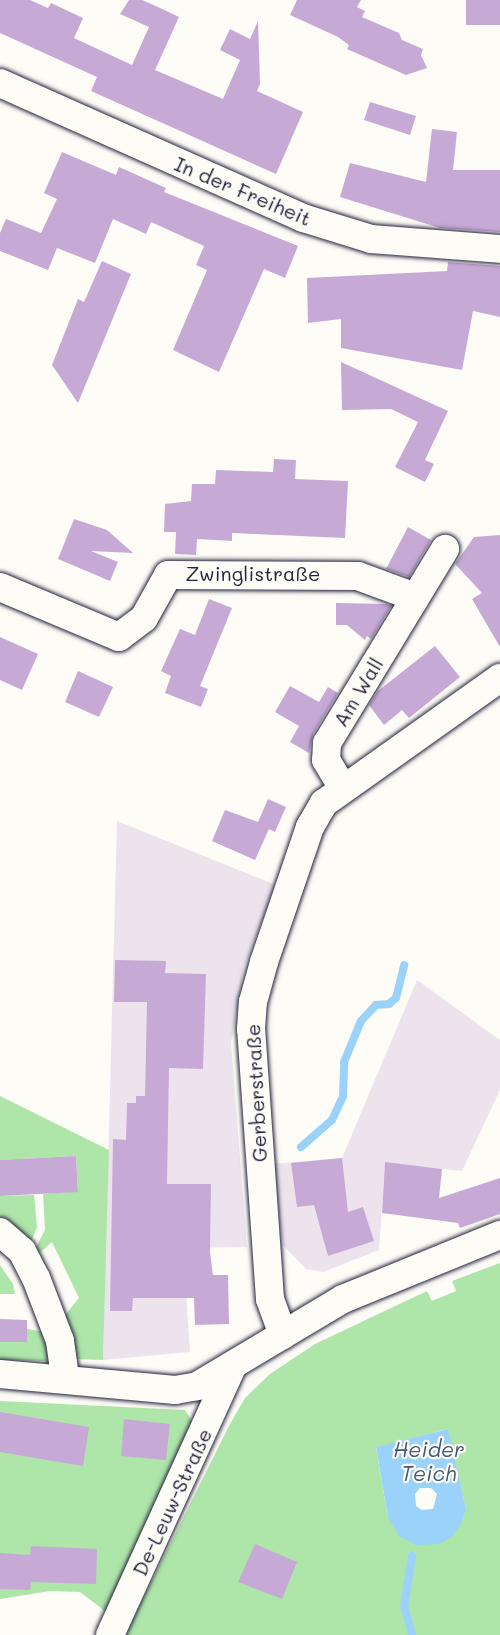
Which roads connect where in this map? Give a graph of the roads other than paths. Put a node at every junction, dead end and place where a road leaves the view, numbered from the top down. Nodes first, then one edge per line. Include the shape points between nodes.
1 (0, 83) edge
2 (500, 249) edge
3 (445, 549) dead end
4 (0, 587) edge
5 (409, 597) junction
6 (500, 678) edge
7 (342, 787) junction
8 (0, 1232) edge
9 (500, 1235) edge
10 (283, 1335) junction
11 (231, 1369) junction
12 (0, 1374) edge
13 (65, 1378) junction
14 (110, 1635) edge

1 - 2 street, In der Freiheit via 303,218 371,239
3 - 5 street, Am Wall
4 - 5 street, Zwinglistraße via 119,638 144,618 168,575 358,576
5 - 7 street, Am Wall via 327,743 326,760
6 - 7 street, Gerberstraße
7 - 10 street, Gerberstraße via 313,820 253,1002 251,1029 270,1299
8 - 13 street via 22,1251 36,1278 60,1341
9 - 10 street via 378,1283
10 - 11 street
11 - 13 street via 197,1386 175,1390
11 - 14 street, De-Leuw-Straße
12 - 13 street

